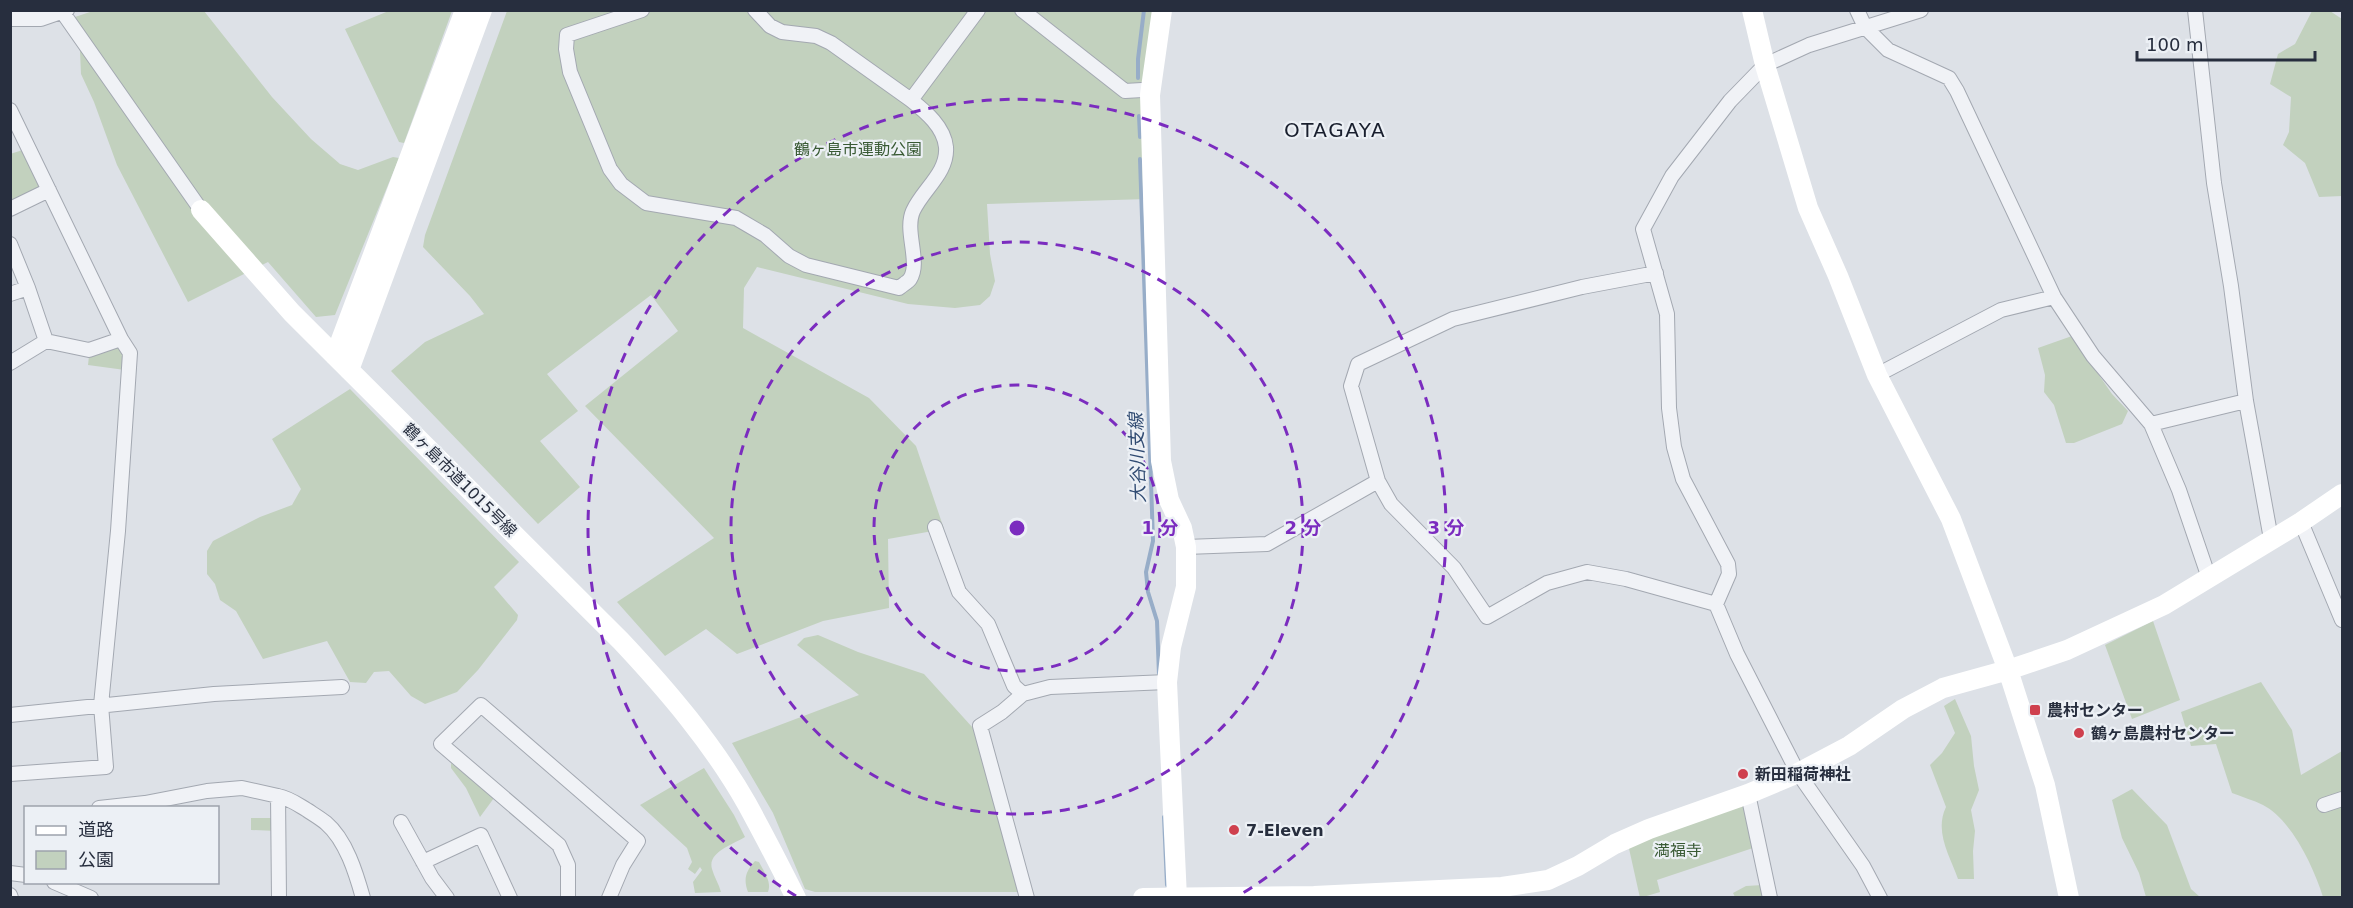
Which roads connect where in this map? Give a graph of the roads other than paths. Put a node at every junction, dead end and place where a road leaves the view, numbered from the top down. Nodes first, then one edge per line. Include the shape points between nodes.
1 (465, 10) edge
2 (482, 10) edge
3 (642, 10) edge
4 (755, 10) edge
5 (978, 10) edge
6 (1022, 10) edge
7 (1162, 10) edge
8 (1752, 10) edge
9 (1857, 10) edge
10 (1921, 10) edge
11 (2195, 10) edge
12 (63, 11) edge
13 (10, 19) edge
14 (1865, 27) junction
15 (1765, 65) junction
16 (1142, 90) dead end
17 (911, 100) junction
18 (10, 110) edge
19 (49, 190) junction
20 (10, 209) edge
21 (201, 210) joint
22 (11, 246) edge
23 (1656, 273) junction
24 (28, 288) junction
25 (10, 294) edge
26 (2054, 297) junction
27 (121, 339) junction
28 (46, 341) junction
29 (334, 356) junction
30 (10, 363) edge
31 (349, 370) junction
32 (1878, 375) junction
33 (2246, 401) junction
34 (2151, 424) junction
35 (1378, 481) junction
36 (2343, 494) edge
37 (2301, 522) junction
38 (935, 527) dead end
39 (2271, 539) junction
40 (1186, 547) junction
41 (2209, 578) junction
42 (1716, 604) junction
43 (2343, 620) edge
44 (2008, 670) junction
45 (1167, 682) junction
46 (342, 687) dead end
47 (1023, 694) junction
48 (100, 705) junction
49 (10, 715) edge
50 (1798, 773) junction
51 (10, 774) edge
52 (1748, 794) junction
53 (278, 796) junction
54 (2343, 799) edge
55 (2324, 805) dead end
56 (107, 806) edge
57 (401, 822) dead end
58 (423, 862) junction
59 (61, 884) edge
60 (1503, 892) edge
61 (91, 897) edge
62 (279, 897) edge
63 (363, 897) edge
64 (447, 897) edge
65 (510, 897) edge
66 (568, 897) edge
67 (609, 897) edge
68 (796, 897) edge
69 (1027, 897) edge
70 (1143, 897) edge
71 (1177, 897) edge
72 (1770, 897) edge
73 (1880, 897) edge
74 (2069, 897) edge

1 - 29 street
2 - 31 street
3 - 17 street via 567,35 570,72 610,169 621,184 646,203 736,218 806,265 899,288 910,278 914,265 912,212 941,171 946,147 939,127
4 - 17 street via 782,32 816,36 831,43
5 - 17 street
6 - 16 street via 1125,91
7 - 40 street via 1150,96 1161,461 1169,500
8 - 15 street
9 - 14 street
10 - 14 street
11 - 33 street via 2214,183
12 - 13 street via 41,19
12 - 21 street
14 - 15 street via 1809,45
14 - 26 street via 1887,50 1949,78
15 - 23 street via 1730,101 1672,176 1643,228
15 - 32 street via 1808,208
18 - 19 street
19 - 20 street
19 - 27 street
21 - 29 street, 鶴ヶ島市道1015号線
22 - 24 street
23 - 35 street via 1454,319 1358,364 1351,386
23 - 42 street via 1666,314 1674,447 1683,479 1728,564 1729,574
24 - 25 street
24 - 28 street
26 - 32 street via 2001,310
26 - 34 street via 2092,356
27 - 28 street via 89,350
27 - 48 street via 130,353 118,531
28 - 30 street
29 - 31 street, 鶴ヶ島市道1015号線
31 - 68 street, 鶴ヶ島市道1015号線 via 660,683 722,764
32 - 44 street via 1952,519
33 - 34 street
33 - 39 street
34 - 41 street via 2180,490
35 - 40 street via 1267,544
35 - 42 street via 1391,504 1454,568 1487,617 1547,583 1587,572
36 - 37 street
37 - 39 street
37 - 43 street
38 - 47 street via 959,592 988,624 1014,686
39 - 41 street
40 - 45 street via 1186,587
41 - 44 street via 2067,650
42 - 50 street
44 - 50 street via 1943,688
44 - 74 street via 2045,785
45 - 47 street via 1050,687
45 - 71 street
46 - 48 street
47 - 69 street via 980,726
48 - 49 street
48 - 51 street via 106,767
50 - 52 street
50 - 73 street
52 - 60 street via 1649,829 1548,880
52 - 72 street
53 - 56 street via 242,788
53 - 62 street
53 - 63 street via 310,812 336,834
54 - 55 street
57 - 58 street
58 - 64 street
58 - 65 street via 481,835
59 - 61 street
60 - 71 street
66 - 67 street via 568,865 559,845 441,744 481,705 638,841
70 - 71 street

